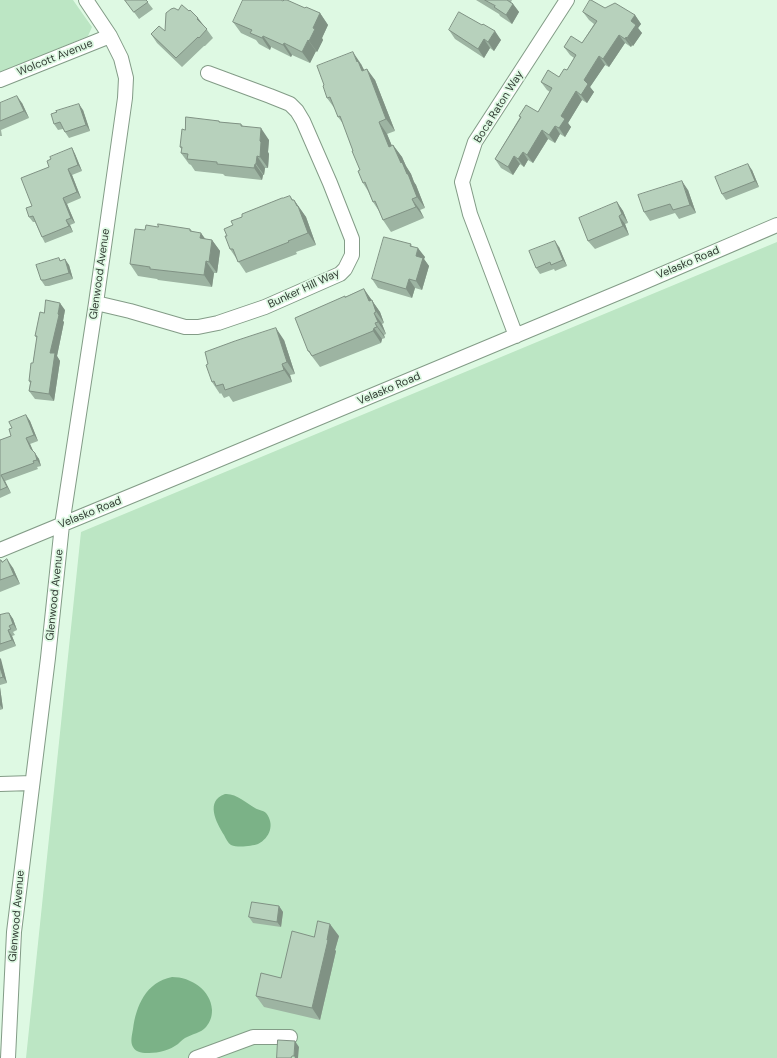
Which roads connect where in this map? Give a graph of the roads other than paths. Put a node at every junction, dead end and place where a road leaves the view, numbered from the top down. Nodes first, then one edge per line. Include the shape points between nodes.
1 (86, 0) edge
2 (567, 0) edge
3 (110, 36) junction
4 (208, 73) dead end
5 (0, 80) edge
6 (777, 225) edge
7 (96, 303) junction
8 (516, 336) junction
9 (62, 525) junction
10 (0, 550) edge
11 (32, 783) junction
12 (0, 784) edge
13 (5, 1009) edge
14 (290, 1037) dead end
15 (8, 1058) edge
16 (196, 1058) edge

1 - 3 street, Glenwood Avenue
2 - 8 street, Boca Raton Way via 476,142 462,182 470,214
3 - 5 street, Wolcott Avenue
3 - 7 street, Glenwood Avenue via 121,58 126,78 125,98
4 - 7 street, Bunker Hill Way via 290,104 297,111 352,239 352,255 340,274 265,307 218,324 185,327
6 - 8 street, Velasko Road
7 - 9 street, Glenwood Avenue
8 - 9 street, Velasko Road
9 - 10 street, Velasko Road
9 - 11 street, Glenwood Avenue
11 - 12 street
11 - 13 street, Glenwood Avenue
13 - 15 street, Glenwood Avenue
14 - 16 street via 253,1037

